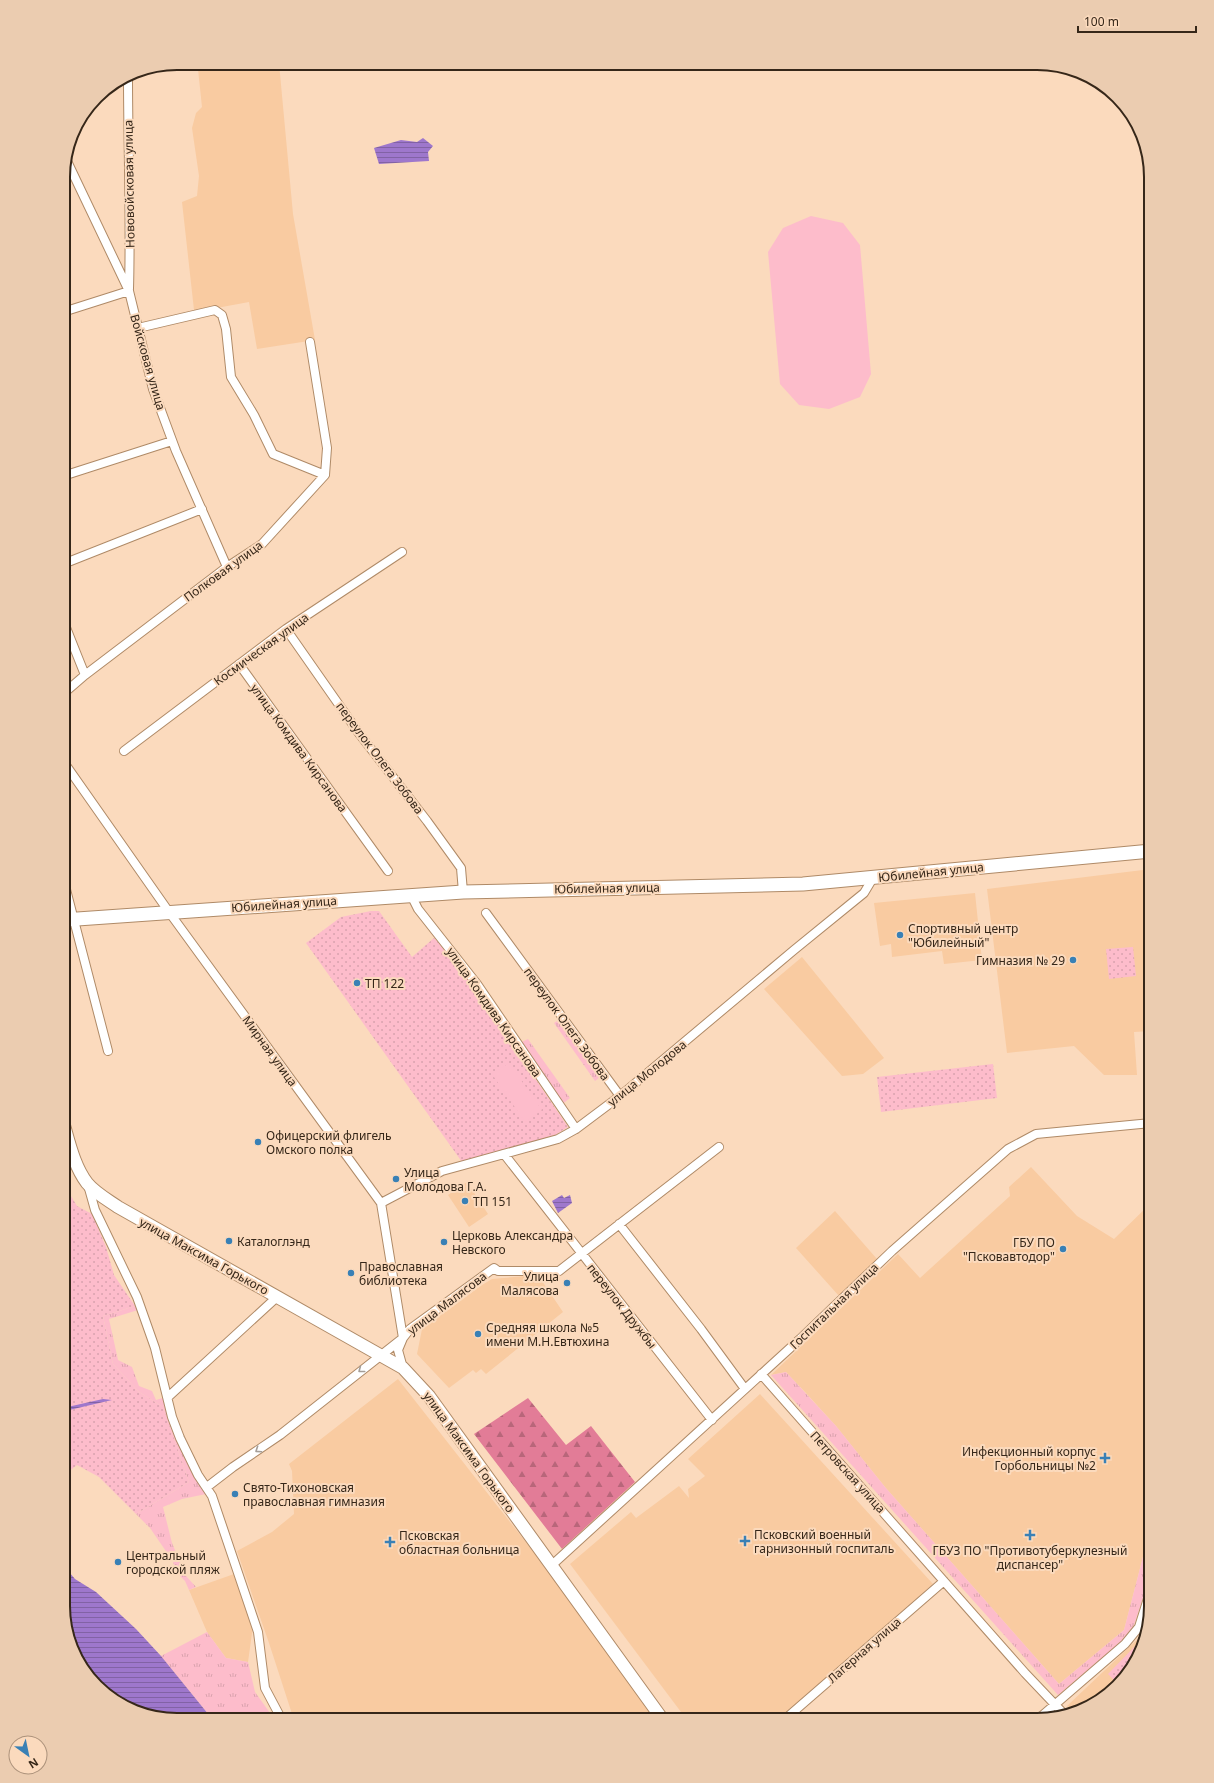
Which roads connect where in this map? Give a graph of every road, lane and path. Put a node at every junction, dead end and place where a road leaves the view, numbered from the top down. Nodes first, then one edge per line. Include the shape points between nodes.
1 (128, 82) edge
2 (70, 167) edge
3 (129, 291) junction
4 (70, 310) edge
5 (138, 328) junction
6 (310, 342) dead end
7 (172, 440) junction
8 (70, 474) edge
9 (325, 475) junction
10 (202, 509) junction
11 (402, 552) dead end
12 (70, 561) edge
13 (227, 567) junction
14 (286, 629) junction
15 (70, 638) edge
16 (239, 664) junction
17 (85, 675) junction
18 (70, 688) edge
19 (124, 751) dead end
20 (70, 772) edge
21 (1144, 852) edge
22 (388, 871) dead end
23 (873, 878) junction
24 (463, 892) junction
25 (411, 895) junction
26 (168, 912) junction
27 (486, 913) dead end
28 (70, 919) edge
29 (70, 926) edge
30 (108, 1051) dead end
31 (620, 1096) junction
32 (1144, 1124) edge
33 (576, 1128) junction
34 (70, 1143) edge
35 (719, 1147) dead end
36 (504, 1154) junction
37 (87, 1183) junction
38 (381, 1203) junction
39 (619, 1224) junction
40 (580, 1253) junction
41 (277, 1297) junction
42 (403, 1338) junction
43 (381, 1355) junction
44 (403, 1368) junction
45 (761, 1374) junction
46 (745, 1389) junction
47 (168, 1397) junction
48 (712, 1420) junction
49 (207, 1487) junction
50 (552, 1565) junction
51 (944, 1581) junction
52 (1144, 1612) edge
53 (1055, 1704) junction
54 (1060, 1710) edge
55 (1046, 1712) edge
56 (278, 1713) edge
57 (658, 1713) edge
58 (792, 1713) edge

1 - 3 street, Нововойсковая улица
2 - 3 street, Войсковая улица
3 - 4 street
3 - 5 street, Войсковая улица
5 - 7 street, Войсковая улица via 153,389
5 - 9 street via 215,310 222,315 231,377 273,454
6 - 9 street via 327,448
7 - 8 street
7 - 10 street, Войсковая улица
9 - 13 street, Полковая улица via 262,544
10 - 12 street
10 - 13 street, Войсковая улица
11 - 14 street, Космическая улица
13 - 17 street, Полковая улица
14 - 16 street, Космическая улица
14 - 24 street, переулок Олега Зобова via 358,732 461,868
15 - 17 street
16 - 19 street, Космическая улица
16 - 22 street, улица Комдива Кирсанова
17 - 18 street, Полковая улица
20 - 26 street, Мирная улица
21 - 23 main road, Юбилейная улица
23 - 24 main road, Юбилейная улица via 803,884
23 - 31 street, улица Молодова via 864,893
24 - 25 main road, Юбилейная улица
25 - 26 main road, Юбилейная улица
25 - 33 street, улица Комдива Кирсанова via 418,909 476,984
26 - 28 main road, Юбилейная улица
26 - 38 street, Мирная улица
27 - 31 street, переулок Олега Зобова
29 - 30 street
31 - 33 street, улица Молодова
32 - 45 street, Госпитальная улица via 1036,1134 1008,1149 892,1251
33 - 36 street, улица Молодова via 558,1139
34 - 37 main road, улица Максима Горького
35 - 39 street, улица Малясова
36 - 38 street, улица Молодова via 442,1171
36 - 40 street, переулок Дружбы
37 - 41 main road, улица Максима Горького via 118,1207
37 - 47 street via 95,1210 136,1297 155,1348
38 - 42 street, Мирная улица
39 - 40 street, улица Малясова
39 - 46 street
40 - 42 street, улица Малясова via 559,1271 498,1271 494,1268 410,1329
40 - 48 street, переулок Дружбы
41 - 43 main road, улица Максима Горького
41 - 47 street
42 - 43 street, улица Малясова
42 - 44 street, Мирная улица via 398,1350
43 - 44 main road, улица Максима Горького
43 -> 49 street, улица Малясова via 280,1435
44 - 50 main road, улица Максима Горького via 429,1396
45 - 46 street, Госпитальная улица
45 - 51 street, Петровская улица
46 - 48 street, Госпитальная улица
47 - 49 street via 180,1438 198,1476
48 - 50 street, Госпитальная улица
49 - 56 street via 258,1632 265,1688
50 - 57 main road, улица Максима Горького
51 - 53 street, Петровская улица
51 - 58 street, Лагерная улица
52 - 53 street via 1139,1627 1124,1644
53 - 54 street, Петровская улица
53 - 55 street

